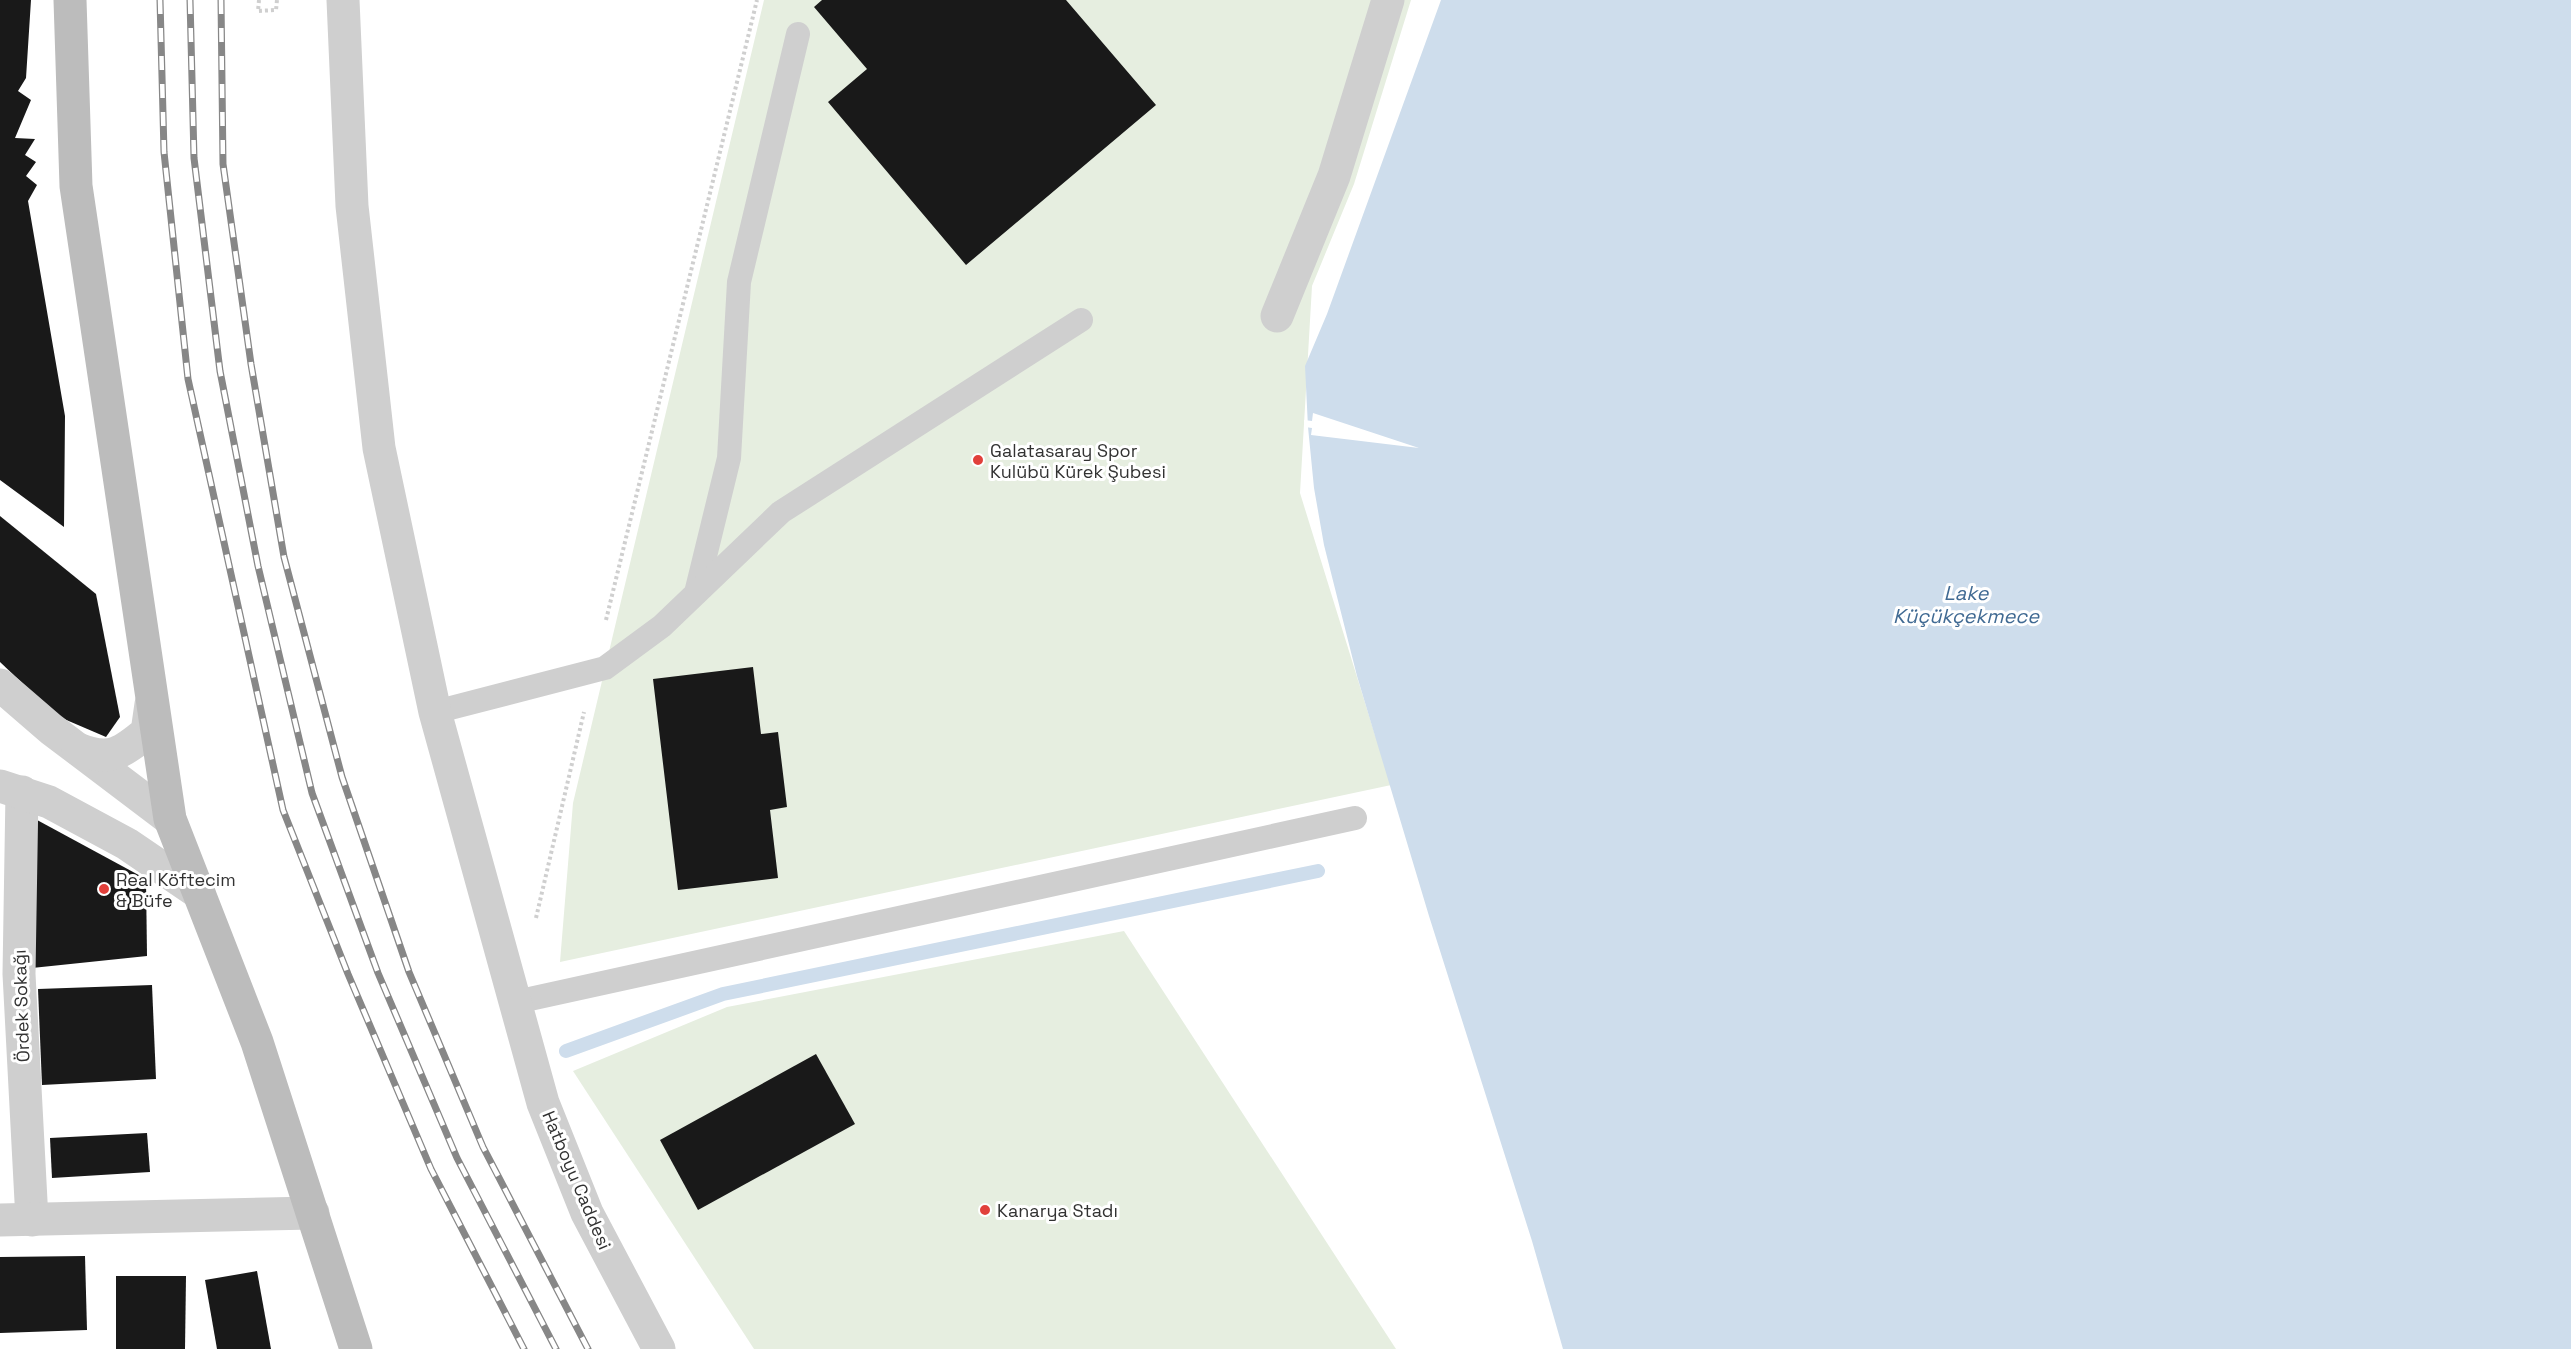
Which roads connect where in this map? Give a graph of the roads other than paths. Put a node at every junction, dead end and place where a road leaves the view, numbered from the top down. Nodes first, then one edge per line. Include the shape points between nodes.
1 (70, 0) edge
2 (343, 0) edge
3 (1389, 0) edge
4 (798, 34) dead end
5 (1276, 316) dead end
6 (1081, 320) dead end
7 (696, 593) junction
8 (0, 685) edge
9 (151, 704) junction
10 (435, 712) junction
11 (75, 748) junction
12 (11, 789) edge
13 (1355, 818) dead end
14 (170, 819) junction
15 (199, 893) junction
16 (516, 1002) junction
17 (313, 1213) junction
18 (0, 1220) edge
19 (32, 1220) junction
20 (356, 1349) edge
21 (659, 1349) edge

1 - 9 main road via 75,186
2 - 10 street, Hatboyu Caddesi via 351,206 379,448
3 - 5 street via 1334,176
4 - 7 lane via 739,282 729,458
6 - 7 lane via 782,512
7 - 10 lane via 662,626 605,669
8 - 11 street
9 - 11 street via 147,732 122,753 93,755
9 - 14 main road
10 - 16 street, Hatboyu Caddesi
11 - 14 street
12 - 15 street via 49,802 128,844
12 - 19 street, Ördek Sokağı
13 - 16 lane
14 - 15 main road
15 - 17 main road via 257,1042
16 - 21 street, Hatboyu Caddesi via 543,1103 587,1214
17 - 19 street
17 - 20 main road
18 - 19 street

